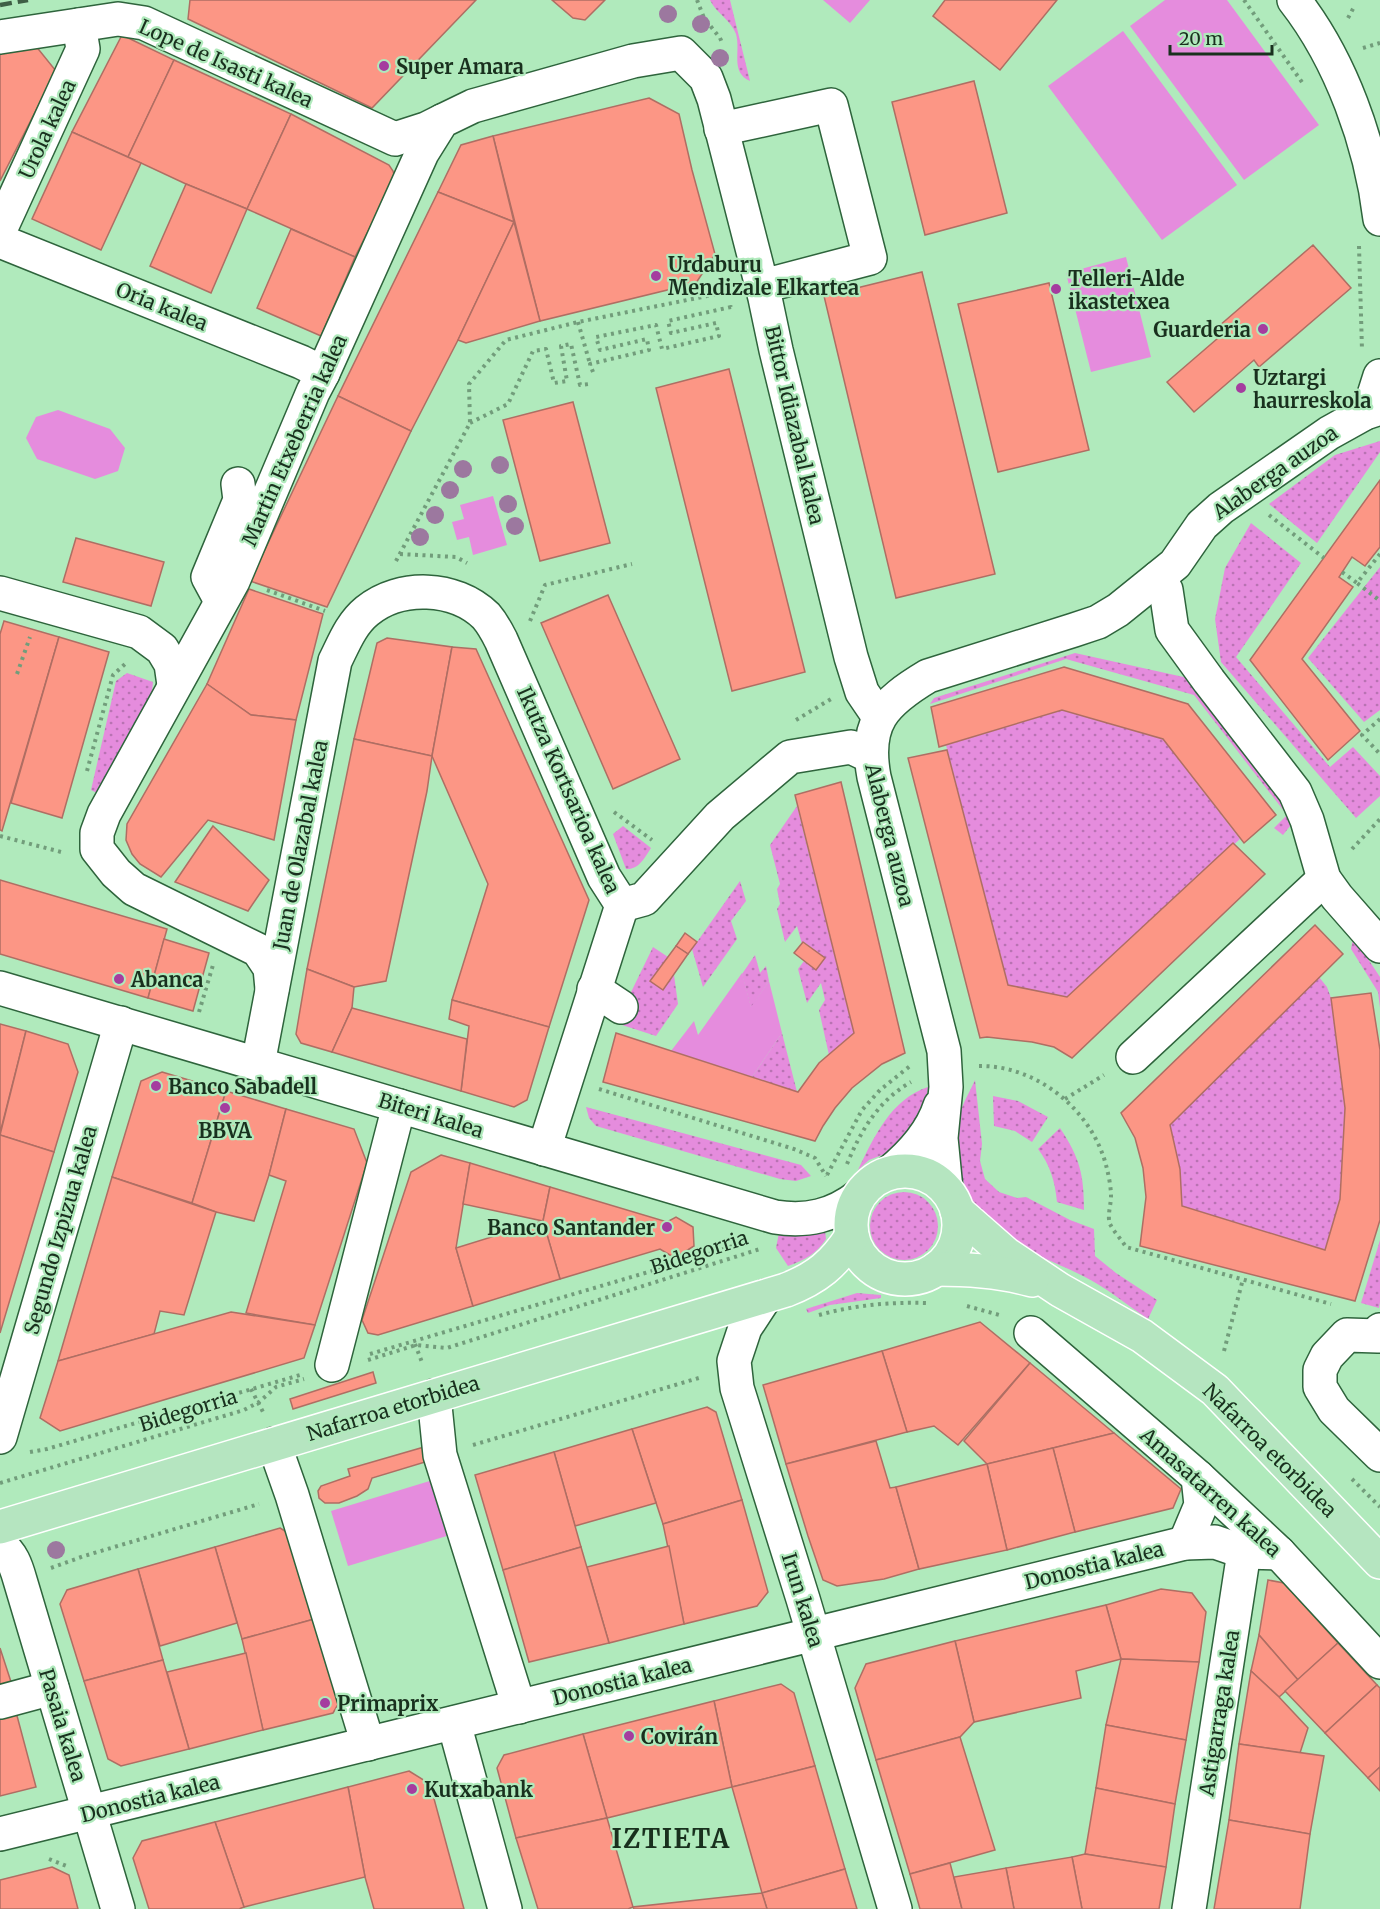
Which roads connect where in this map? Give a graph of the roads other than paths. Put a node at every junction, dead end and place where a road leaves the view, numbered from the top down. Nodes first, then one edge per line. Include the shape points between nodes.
1 (1294, 0) edge
2 (152, 12) edge
3 (80, 26) junction
4 (0, 37) edge
5 (442, 121) junction
6 (721, 129) junction
7 (1370, 229) edge
8 (0, 230) edge
9 (0, 241) edge
10 (763, 286) junction
11 (1371, 364) edge
12 (323, 373) junction
13 (1372, 410) edge
14 (238, 484) dead end
15 (1158, 578) junction
16 (0, 593) edge
17 (221, 601) junction
18 (342, 621) joint
19 (174, 685) junction
20 (879, 717) junction
21 (870, 756) junction
22 (1324, 879) junction
23 (621, 905) junction
24 (1380, 946) edge
25 (0, 988) edge
26 (272, 988) junction
27 (594, 989) junction
28 (621, 1007) dead end
29 (121, 1023) junction
30 (1133, 1057) road end
31 (258, 1064) junction
32 (943, 1072) junction
33 (399, 1106) junction
34 (544, 1149) junction
35 (889, 1173) junction
36 (850, 1184) junction
37 (952, 1200) junction
38 (852, 1236) junction
39 (936, 1269) junction
40 (891, 1277) junction
41 (1060, 1290) junction
42 (776, 1293) junction
43 (1380, 1330) edge
44 (1031, 1333) dead end
45 (334, 1368) road end
46 (434, 1396) junction
47 (0, 1437) edge
48 (274, 1444) junction
49 (1380, 1455) edge
50 (1198, 1477) junction
51 (0, 1527) edge
52 (1185, 1543) junction
53 (0, 1545) edge
54 (1244, 1552) junction
55 (1279, 1553) junction
56 (1380, 1562) edge
57 (813, 1634) junction
58 (1380, 1662) edge
59 (52, 1688) junction
60 (0, 1702) edge
61 (519, 1707) junction
62 (454, 1723) junction
63 (368, 1744) junction
64 (90, 1813) junction
65 (0, 1834) edge
66 (118, 1909) edge
67 (505, 1909) edge
68 (895, 1909) edge
69 (1189, 1909) edge

1 - 7 street via 1309,19 1342,80 1364,143 1378,198
2 - 3 street, Lope de Isasti kalea
2 - 5 street, Lope de Isasti kalea via 395,139
3 - 4 street, Lope de Isasti kalea
3 - 8 street, Urola kalea via 83,49
5 - 6 street via 473,106 553,83 633,61 681,53 706,78
5 - 12 street, Martin Etxeberria kalea via 422,153
6 - 10 street, Bittor Idiazabal kalea
6 - 10 street via 831,105 870,258
9 - 12 street, Oria kalea
10 - 20 street, Bittor Idiazabal kalea via 851,657 862,692
11 - 13 street
12 - 17 street, Martin Etxeberria kalea
13 - 15 street, Alaberga auzoa via 1329,433 1221,508 1202,525 1175,564
14 - 17 street via 240,500 208,577
15 - 20 street, Alaberga auzoa via 1098,622 928,676 893,700
15 - 22 street via 1166,590 1173,630 1295,792
16 - 19 street via 139,632 162,649 171,664
17 - 19 street, Martin Etxeberria kalea
18 - 23 street, Ikutza Kortsarioa kalea via 399,594 430,591 461,599 486,616 501,640 604,877
18 - 26 street, Juan de Olazabal kalea
19 - 26 street, Martin Etxeberria kalea via 104,814 97,833 97,849 134,889 258,950 270,968
20 - 21 street, Alaberga auzoa
21 - 23 street via 851,747 790,757 720,816 644,898
21 - 32 street, Alaberga auzoa via 944,1051
22 - 24 street
22 - 30 street
23 - 27 street, Ikutza Kortsarioa kalea
25 - 29 street, Biteri kalea
26 - 31 street, Juan de Olazabal kalea
27 - 28 street
27 - 34 street, Ikutza Kortsarioa kalea
29 - 31 street, Biteri kalea
29 - 47 street, Segundo Izpizua kalea
31 - 33 street, Biteri kalea
32 - 35 street, Alaberga auzoa via 938,1113 925,1137
32 - 37 street, Alaberga auzoa via 941,1138
33 - 34 street, Biteri kalea
33 - 45 street
34 - 36 street, Biteri kalea via 790,1219 820,1217 847,1205
35 - 36 main road via 867,1186
35 - 37 main road via 903,1170 932,1178
36 - 38 main road
37 - 39 main road via 959,1227 956,1243
37 - 41 main road, Nafarroa etorbidea via 1006,1254
38 - 40 main road via 865,1262
38 - 42 main road, Nafarroa etorbidea via 826,1268 808,1281
39 - 40 main road via 906,1279
39 - 41 main road, Nafarroa etorbidea via 999,1272
40 - 42 main road, Nafarroa etorbidea via 852,1279
41 - 56 main road, Nafarroa etorbidea via 1142,1336 1215,1390
42 - 46 main road, Nafarroa etorbidea
42 - 57 street, Irun kalea via 745,1328 734,1361 737,1388
43 - 49 street via 1378,1336 1347,1335 1327,1356 1320,1370 1320,1387 1334,1410
44 - 50 street, Amasatarren kalea
46 - 48 main road, Nafarroa etorbidea
46 - 61 street via 440,1455
48 - 51 main road, Nafarroa etorbidea
48 - 63 street
50 - 52 street via 1201,1505
50 - 55 street, Amasatarren kalea
52 - 54 street, Donostia kalea via 1215,1542
52 - 57 street, Donostia kalea
53 - 59 street, Pasaia kalea via 15,1563
54 - 55 street
54 - 69 street, Astigarraga kalea
55 - 58 street, Amasatarren kalea
57 - 61 street, Donostia kalea
57 - 68 street, Irun kalea
59 - 60 street
59 - 64 street, Pasaia kalea
61 - 62 street, Donostia kalea
62 - 63 street, Donostia kalea
62 - 67 street
63 - 64 street, Donostia kalea
64 - 65 street, Donostia kalea
64 - 66 street, Pasaia kalea

